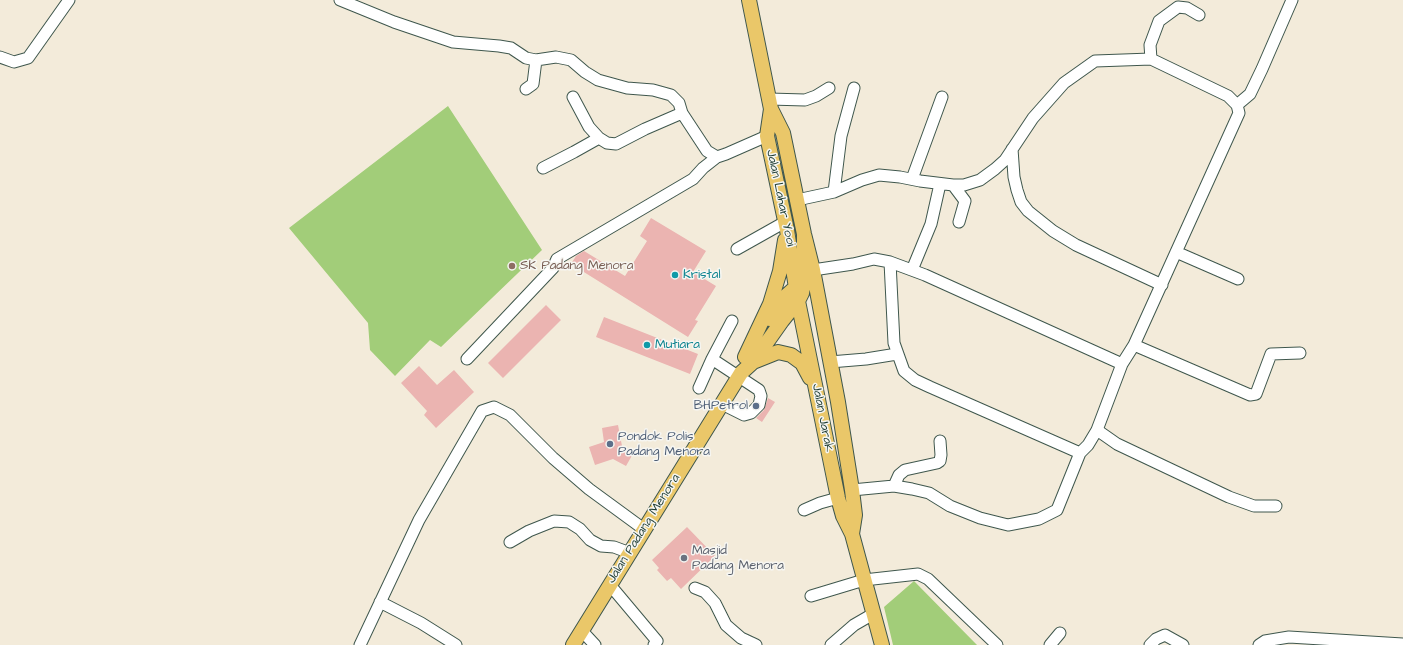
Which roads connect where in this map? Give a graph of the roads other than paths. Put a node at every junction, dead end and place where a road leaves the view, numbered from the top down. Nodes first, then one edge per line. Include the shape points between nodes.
1 (68, 0) edge
2 (340, 0) edge
3 (749, 0) edge
4 (1292, 0) edge
5 (1199, 15) dead end
6 (0, 57) edge
7 (1151, 59) junction
8 (536, 60) junction
9 (829, 88) dead end
10 (854, 88) dead end
11 (526, 89) dead end
12 (573, 97) dead end
13 (942, 97) dead end
14 (770, 104) junction
15 (1237, 105) junction
16 (682, 113) junction
17 (767, 136) junction
18 (599, 138) junction
19 (1012, 149) junction
20 (717, 157) junction
21 (543, 168) dead end
22 (912, 179) junction
23 (940, 184) junction
24 (954, 185) junction
25 (834, 192) junction
26 (797, 200) junction
27 (959, 222) dead end
28 (786, 226) junction
29 (804, 234) junction
30 (737, 248) dead end
31 (1176, 252) junction
32 (890, 262) junction
33 (813, 270) junction
34 (912, 270) junction
35 (1238, 279) dead end
36 (1162, 285) junction
37 (799, 294) junction
38 (732, 321) dead end
39 (1134, 344) junction
40 (1300, 353) dead end
41 (897, 354) junction
42 (467, 359) dead end
43 (712, 359) junction
44 (749, 359) junction
45 (830, 359) junction
46 (1122, 364) junction
47 (740, 375) junction
48 (699, 388) dead end
49 (817, 391) junction
50 (722, 404) junction
51 (1097, 430) junction
52 (940, 441) dead end
53 (1080, 453) junction
54 (894, 486) junction
55 (852, 490) junction
56 (838, 498) junction
57 (1276, 506) dead end
58 (804, 510) dead end
59 (645, 530) junction
60 (852, 534) junction
61 (510, 542) dead end
62 (630, 552) junction
63 (864, 580) junction
64 (610, 585) junction
65 (695, 588) dead end
66 (811, 596) dead end
67 (380, 602) junction
68 (873, 614) junction
69 (582, 631) junction
70 (1060, 633) dead end
71 (1403, 644) edge
72 (360, 645) edge
73 (456, 645) edge
74 (573, 645) edge
75 (595, 645) edge
76 (654, 645) edge
77 (756, 645) edge
78 (831, 645) edge
79 (882, 645) edge
80 (997, 645) edge
81 (1050, 645) edge
82 (1150, 645) edge
83 (1183, 645) edge
84 (1259, 645) edge

1 - 6 street via 28,58 14,62
2 - 8 street via 454,42 511,48 526,58
3 - 14 main road, Jalan Lahar Yooi
4 - 15 street via 1250,94
5 - 7 street via 1187,8 1178,7 1159,22 1150,45
7 - 15 street via 1228,96
7 - 19 street via 1095,61 1076,73 1034,118
8 - 11 street via 532,84
8 - 16 street via 556,57 571,60 598,80 671,95 679,103
9 - 14 street via 805,100
10 - 25 street via 842,136
12 - 18 street via 589,127
13 - 22 street
14 - 17 main road, Jalan Lahar Yooi
14 - 26 main road, Jalan Lahar Yooi via 783,132
15 - 31 street via 1239,113
16 - 18 street via 616,144
16 - 20 street via 707,151
17 - 20 street
17 - 28 main road, Jalan Lahar Yooi
18 - 21 street
19 - 24 street via 996,169 980,180
19 - 36 street via 1016,190 1028,211 1076,245
20 - 42 street via 693,179 557,259 553,268
22 - 23 street
22 - 25 street via 879,175
23 - 24 street
23 - 34 street via 931,224
24 - 27 street via 965,201
25 - 26 street
26 - 29 main road, Jalan Lahar Yooi
28 - 30 street
28 - 37 main road, Jalan Lahar Yooi
28 - 44 main road via 780,271
29 - 33 main road
29 - 37 main road via 804,281
31 - 35 street
31 - 36 street
32 - 33 street via 874,260
32 - 34 street
32 - 41 street via 894,343
33 - 45 main road
34 - 46 street
36 - 39 street
37 - 44 main road, Jalan Padang Menora via 782,321
37 - 45 main road via 814,318
37 - 49 main road, Jalan Jarak
38 - 43 street
39 - 40 street via 1250,396 1256,394 1271,354
39 - 46 street
41 - 45 street via 866,359
41 - 53 street via 904,371 915,380
43 - 47 street
43 - 48 street
44 - 47 main road, Jalan Padang Menora
44 - 49 main road via 778,352 791,355 802,363
45 - 55 main road, Jalan Jarak
46 - 51 street
47 - 50 main road, Jalan Padang Menora
47 - 50 street via 758,390 761,396 758,405 752,413 744,414
49 - 56 main road, Jalan Jarak
50 - 59 main road, Jalan Padang Menora
51 - 53 street
51 - 57 street via 1117,444 1229,497 1254,506
52 - 54 street via 940,461 905,470 899,475
53 - 54 street via 1057,510 1039,519 1008,525 980,518 950,506 929,493
54 - 55 street
55 - 60 main road, Jalan Jarak via 855,515
56 - 58 street via 820,502
56 - 60 main road, Jalan Jarak
59 - 62 main road, Jalan Padang Menora
59 - 67 street via 589,489 510,416 494,408 482,411 419,520
60 - 63 main road, Jalan Jarak
61 - 62 street via 554,521 569,522 601,546
62 - 64 main road, Jalan Padang Menora
63 - 66 street
63 - 68 main road, Jalan Jarak
63 - 80 street via 918,574 928,579
64 - 69 main road, Jalan Padang Menora
64 - 76 street via 657,641
65 - 77 street via 704,592 715,603 726,625 741,638
67 - 72 street
67 - 73 street via 416,620
68 - 78 street via 854,625
68 - 79 main road, Jalan Jarak
69 - 74 main road, Jalan Padang Menora
69 - 75 street
70 - 81 street
71 - 84 street via 1289,637 1265,641
82 - 83 street via 1165,635

